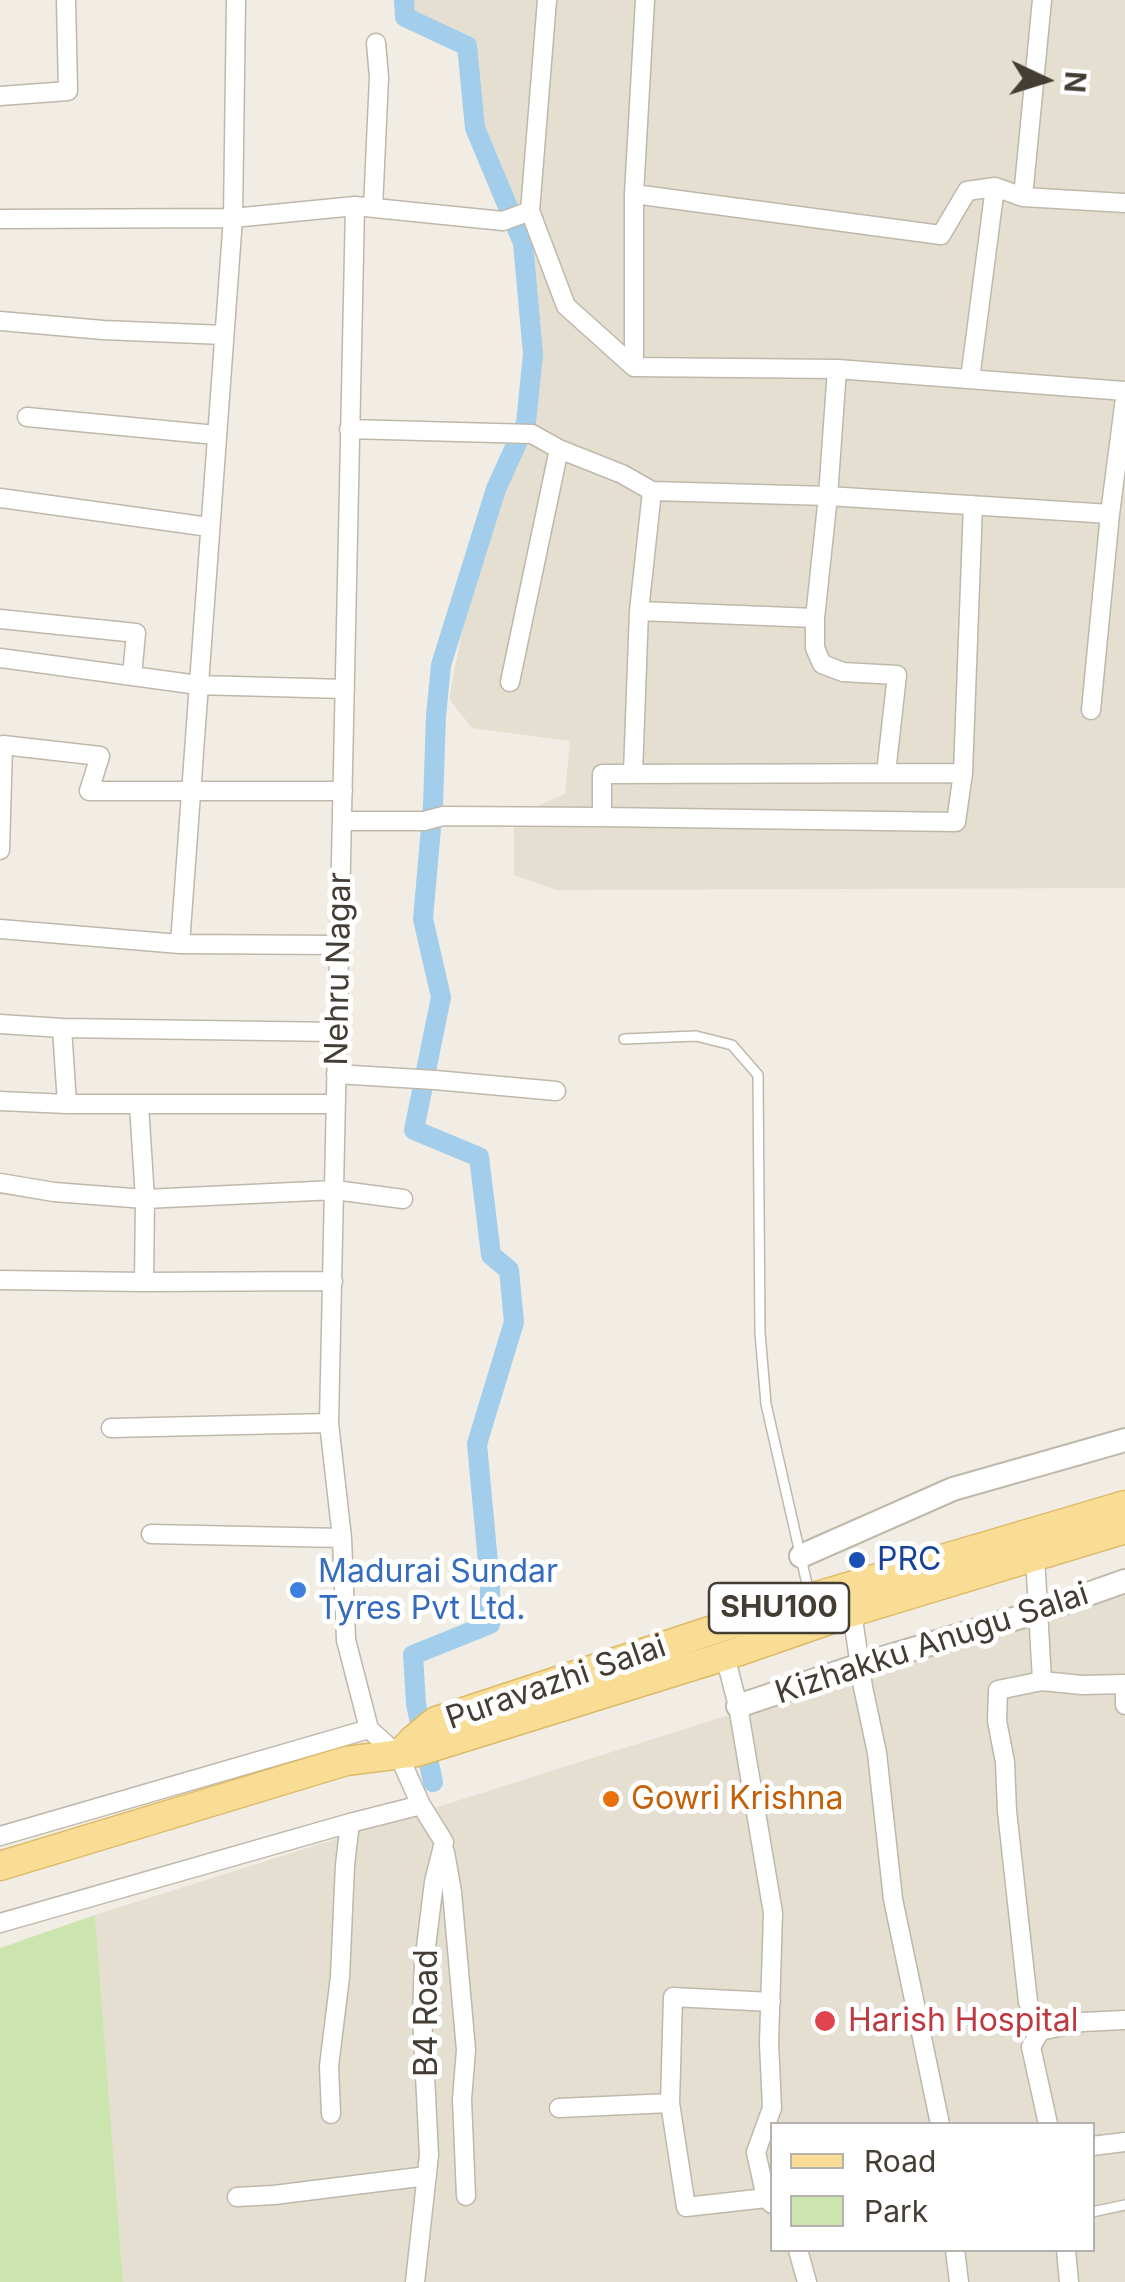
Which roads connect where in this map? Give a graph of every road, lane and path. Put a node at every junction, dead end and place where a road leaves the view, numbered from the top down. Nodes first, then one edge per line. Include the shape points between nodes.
1 (66, 0) edge
2 (236, 0) edge
3 (547, 0) edge
4 (645, 0) edge
5 (1042, 0) edge
6 (376, 43) dead end
7 (0, 96) edge
8 (995, 187) junction
9 (634, 194) junction
10 (1023, 197) junction
11 (1125, 203) edge
12 (364, 207) junction
13 (518, 215) junction
14 (233, 218) junction
15 (0, 219) edge
16 (0, 321) edge
17 (224, 335) junction
18 (634, 367) junction
19 (838, 369) junction
20 (970, 380) junction
21 (1125, 395) edge
22 (27, 417) dead end
23 (349, 429) junction
24 (216, 435) junction
25 (559, 449) junction
26 (652, 491) junction
27 (828, 496) junction
28 (0, 498) edge
29 (973, 505) junction
30 (1110, 514) junction
31 (210, 526) junction
32 (639, 611) junction
33 (815, 618) junction
34 (0, 619) edge
35 (0, 658) edge
36 (132, 676) junction
37 (510, 682) dead end
38 (198, 685) junction
39 (344, 689) junction
40 (1091, 710) dead end
41 (2, 745) edge
42 (633, 773) junction
43 (886, 773) junction
44 (963, 773) junction
45 (342, 791) junction
46 (191, 792) junction
47 (602, 817) junction
48 (343, 821) junction
49 (0, 850) edge
50 (0, 929) edge
51 (180, 944) junction
52 (338, 945) junction
53 (0, 1024) edge
54 (62, 1028) junction
55 (338, 1032) junction
56 (624, 1038) dead end
57 (336, 1074) junction
58 (556, 1091) dead end
59 (0, 1101) edge
60 (67, 1104) junction
61 (335, 1104) junction
62 (139, 1105) junction
63 (0, 1183) edge
64 (336, 1190) junction
65 (144, 1199) junction
66 (403, 1199) dead end
67 (0, 1280) edge
68 (333, 1281) junction
69 (144, 1282) junction
70 (329, 1422) junction
71 (111, 1428) dead end
72 (1125, 1440) edge
73 (1125, 1504) edge
74 (1125, 1530) edge
75 (151, 1534) dead end
76 (342, 1538) junction
77 (802, 1556) junction
78 (1035, 1556) junction
79 (1125, 1582) edge
80 (810, 1598) junction
81 (852, 1612) junction
82 (1037, 1612) junction
83 (725, 1656) junction
84 (860, 1665) junction
85 (1042, 1681) junction
86 (1125, 1705) edge
87 (738, 1706) junction
88 (368, 1729) junction
89 (420, 1743) junction
90 (420, 1804) junction
91 (350, 1823) junction
92 (0, 1836) edge
93 (444, 1842) junction
94 (0, 1866) edge
95 (0, 1923) edge
96 (771, 2002) junction
97 (1125, 2020) edge
98 (1040, 2032) junction
99 (670, 2103) junction
100 (559, 2108) dead end
101 (330, 2114) dead end
102 (940, 2122) edge
103 (1048, 2122) edge
104 (1125, 2142) edge
105 (1095, 2146) edge
106 (427, 2176) junction
107 (466, 2196) dead end
108 (237, 2197) dead end
109 (770, 2201) edge
110 (1125, 2205) edge
111 (1095, 2211) edge
112 (799, 2252) edge
113 (955, 2252) edge
114 (1066, 2252) edge
115 (415, 2282) edge
116 (808, 2282) edge
117 (959, 2282) edge
118 (1069, 2282) edge

1 - 7 street via 68,91
2 - 14 street
3 - 13 street
4 - 9 street
5 - 10 street
6 - 12 street, Nehru Nagar via 379,77
8 - 9 street via 967,191 941,235
8 - 10 street
8 - 20 street
9 - 18 street
10 - 11 street
12 - 13 street
12 - 14 street
12 - 23 street, Nehru Nagar
13 - 18 street via 566,306
14 - 15 street
14 - 17 street
16 - 17 street
17 - 24 street
18 - 19 street
19 - 20 street
19 - 27 street
20 - 21 street
21 - 30 street
22 - 24 street
23 - 25 street via 512,432
23 - 39 street, Nehru Nagar
24 - 31 street
25 - 26 street
25 - 37 street
26 - 27 street
26 - 32 street
27 - 29 street
27 - 33 street
28 - 31 street
29 - 30 street
29 - 44 street
30 - 40 street
31 - 38 street
32 - 33 street
32 - 42 street
33 - 43 street via 822,664 897,675
34 - 36 street via 136,633
35 - 36 street
36 - 38 street
38 - 39 street
38 - 46 street
39 - 45 street, Nehru Nagar
41 - 46 street via 100,756 88,790
41 - 49 street
42 - 43 street
42 - 47 street via 602,774
43 - 44 street
44 - 47 street via 956,822
45 - 46 street
45 - 48 street, Nehru Nagar
46 - 51 street
47 - 48 street
48 - 52 street, Nehru Nagar
50 - 51 street
51 - 52 street
52 - 55 street, Nehru Nagar
53 - 54 street
54 - 55 street
54 - 60 street
55 - 57 street, Nehru Nagar
56 - 77 lane via 696,1036 732,1045 758,1075 766,1404
57 - 58 street
57 - 61 street, Nehru Nagar
59 - 60 street
60 - 62 street
61 - 62 street
61 - 64 street, Nehru Nagar
62 - 65 street
63 - 65 street
64 - 65 street
64 - 66 street
64 - 68 street, Nehru Nagar
65 - 69 street
67 - 69 street
68 - 69 street
68 - 70 street, Nehru Nagar
70 - 71 street
70 - 76 street, Nehru Nagar
72 - 77 street via 954,1489
73 - 80 main road, Puravazhi Salai / SHU100
74 - 78 main road, Puravazhi Salai / SHU100
75 - 76 street
76 - 88 street, Nehru Nagar via 346,1640
77 - 80 lane
78 - 81 main road, Puravazhi Salai / SHU100
78 - 82 street
79 - 82 street, Kizhakku Anugu Salai
80 - 89 main road, Puravazhi Salai / SHU100
81 - 83 main road, Puravazhi Salai / SHU100
81 - 84 street
82 - 84 street, Kizhakku Anugu Salai
82 - 85 street
83 - 87 street
83 - 89 main road, Puravazhi Salai / SHU100
84 - 87 street, Kizhakku Anugu Salai
84 - 102 street via 893,1899
85 - 86 street via 1124,1684
85 - 98 street via 998,1690 997,1721 1028,2002
87 - 96 street via 773,1913
88 - 89 street
88 - 92 street
89 - 90 street
89 - 94 main road, Puravazhi Salai / SHU100
90 - 91 street
90 - 93 street
91 - 95 street
91 - 101 street via 328,2066
93 - 106 street, B4 Road via 424,1963
93 - 107 street via 466,2050
96 - 99 street via 673,1996
96 - 109 street via 772,2108 756,2152
97 - 98 street
98 - 103 street via 1032,2047
99 - 100 street
99 - 109 street via 686,2206
104 - 105 street
106 - 108 street
106 - 115 street, B4 Road
110 - 111 lane
112 - 116 street
113 - 117 street
114 - 118 street

